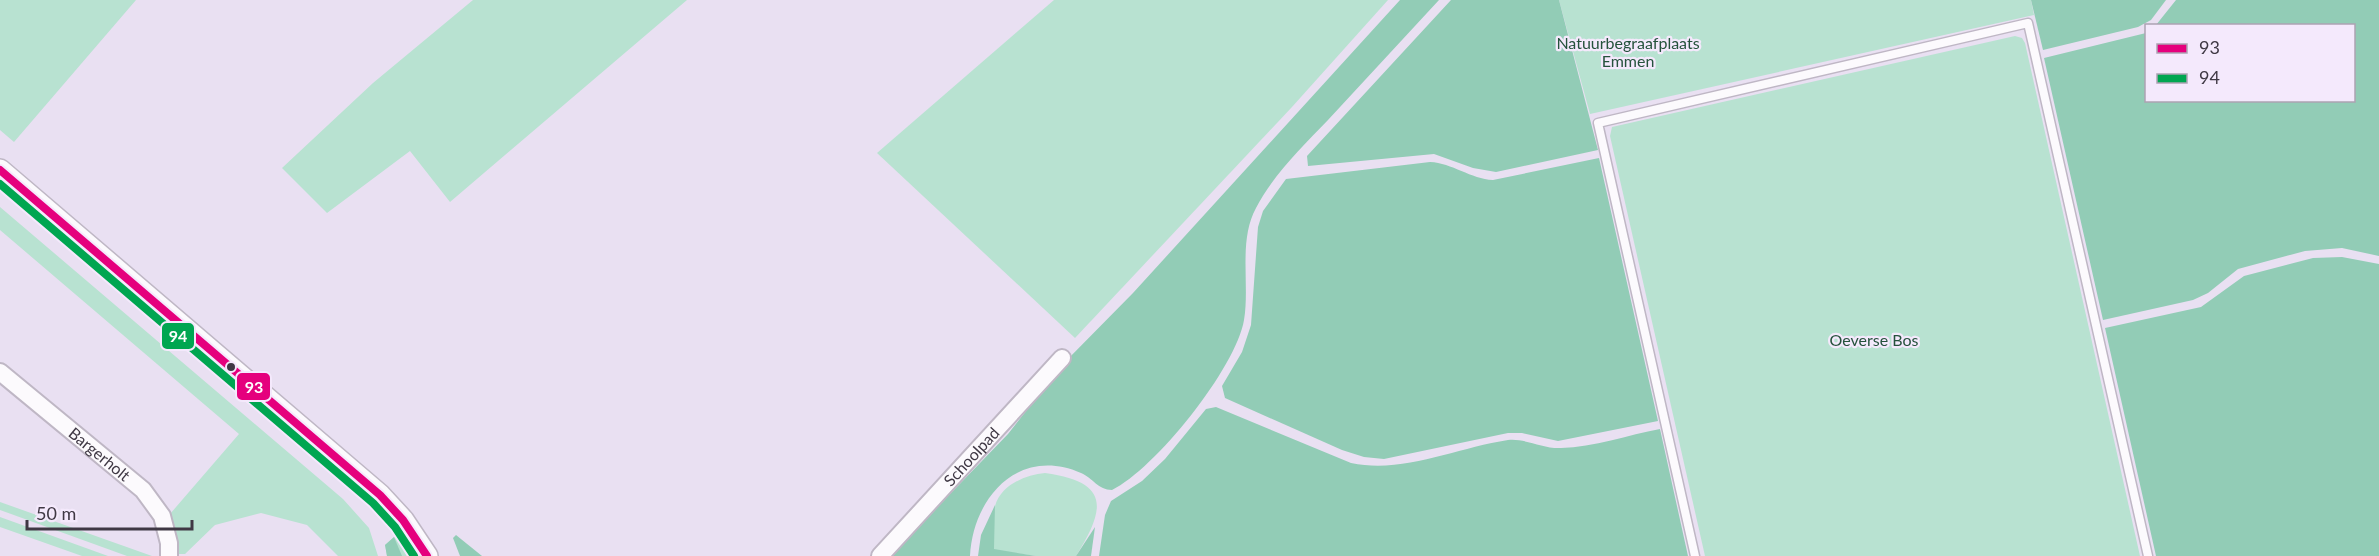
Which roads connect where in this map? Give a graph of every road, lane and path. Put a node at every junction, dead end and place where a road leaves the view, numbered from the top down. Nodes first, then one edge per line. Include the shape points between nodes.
1 (0, 170) edge
2 (1062, 358) dead end
3 (0, 372) edge
4 (169, 556) edge
5 (427, 556) edge
6 (880, 556) edge
7 (1695, 556) edge
8 (2148, 556) edge

1 - 5 street via 380,495 404,520
2 - 6 street, Schoolpad
3 - 4 street, Bargerholt via 143,490 162,516
7 - 8 lane via 1598,123 2028,23

